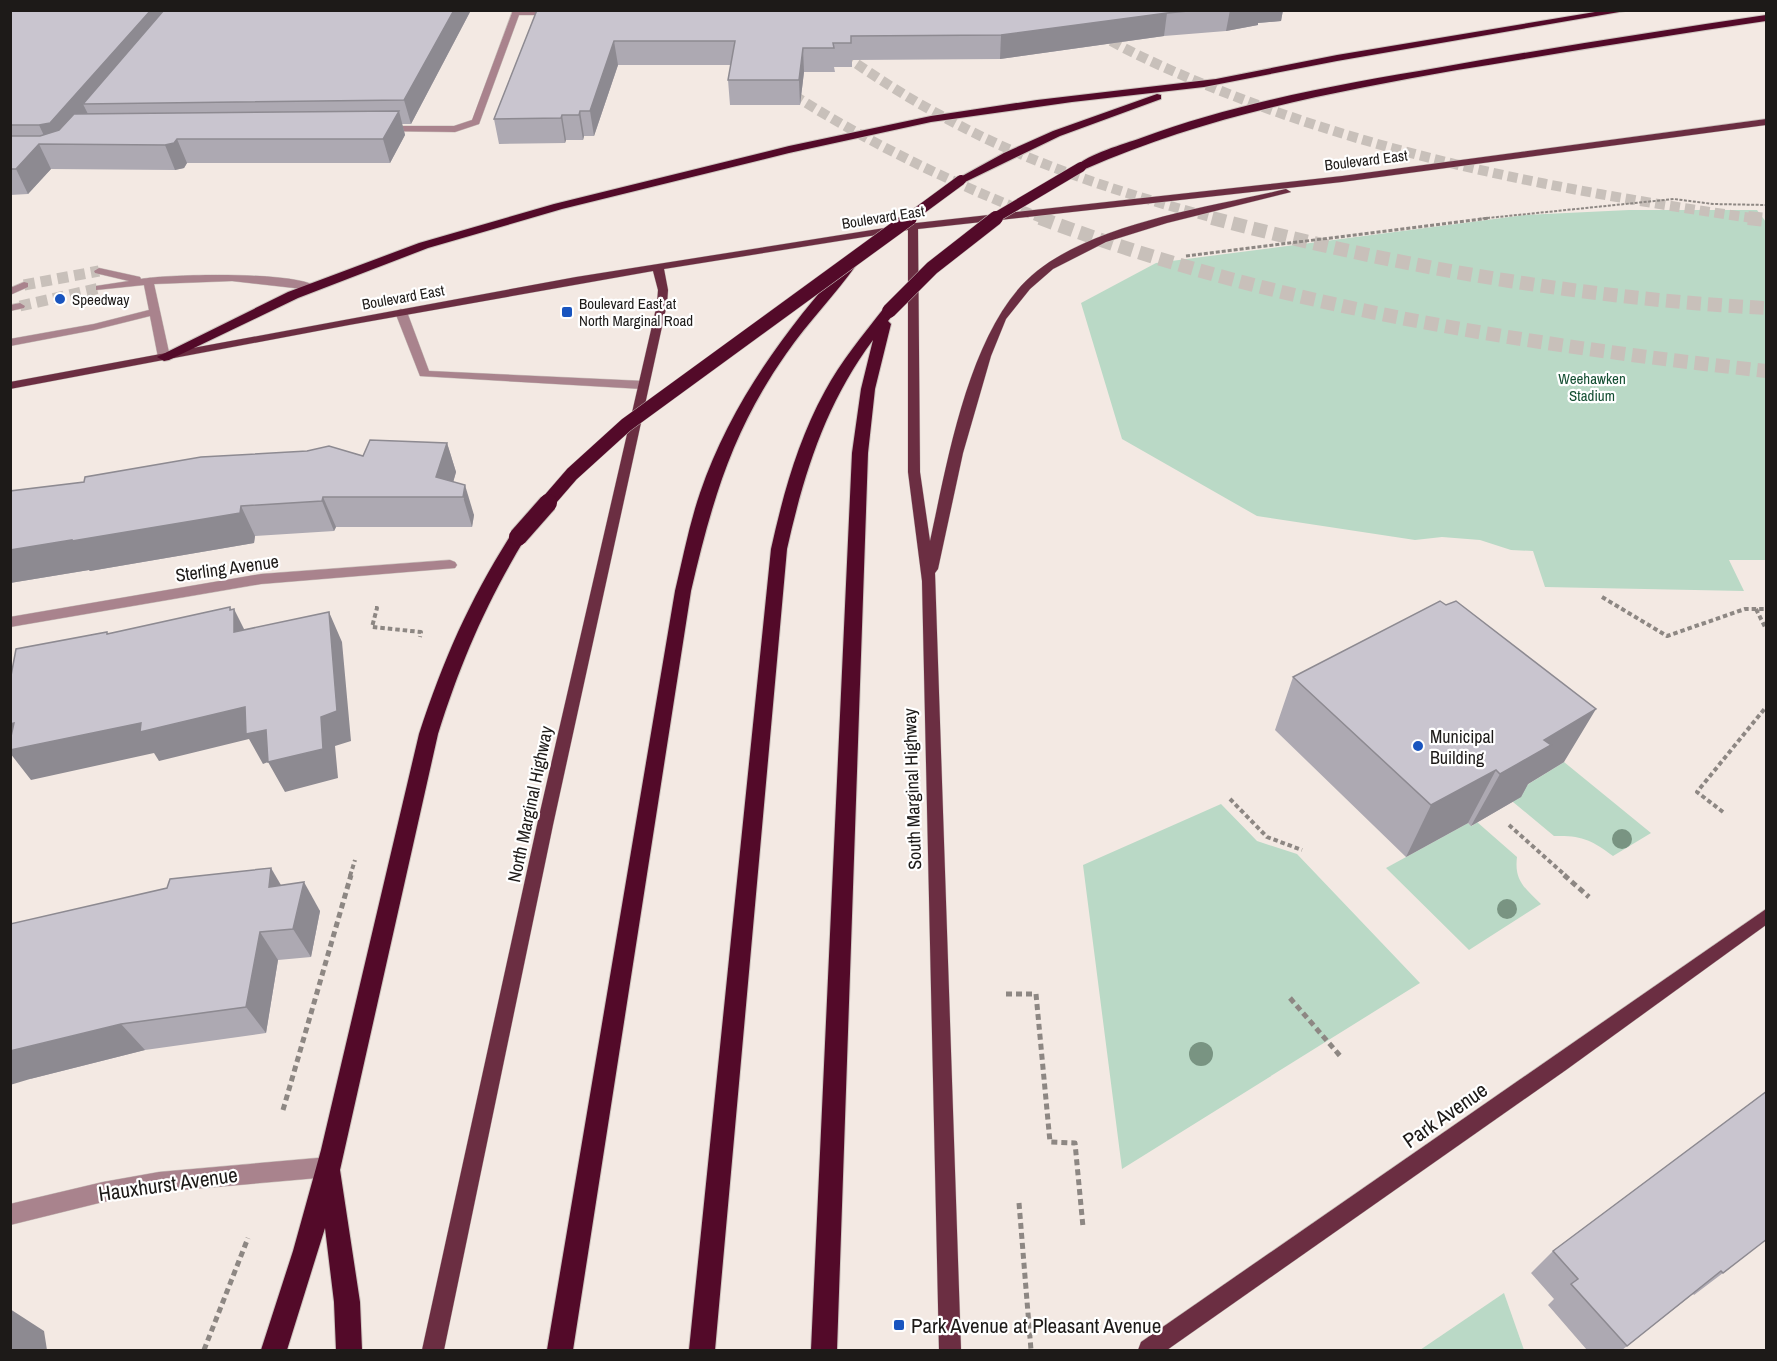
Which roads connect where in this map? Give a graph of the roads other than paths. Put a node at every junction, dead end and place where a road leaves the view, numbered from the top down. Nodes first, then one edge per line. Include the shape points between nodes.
1 (1627, 10) edge
2 (516, 12) edge
3 (560, 13) edge
4 (1767, 18) edge
5 (1214, 81) junction
6 (1767, 122) edge
7 (379, 129) edge
8 (1340, 179) junction
9 (913, 227) junction
10 (869, 245) junction
11 (658, 267) junction
12 (99, 271) tunnel mouth
13 (148, 281) junction
14 (24, 285) tunnel mouth
15 (312, 287) junction
16 (100, 288) tunnel mouth
17 (10, 292) edge
18 (889, 311) junction
19 (154, 312) junction
20 (401, 312) junction
21 (10, 343) edge
22 (164, 357) junction
23 (643, 385) junction
24 (10, 386) edge
25 (450, 565) dead end
26 (928, 581) junction
27 (10, 622) edge
28 (1767, 916) edge
29 (329, 1167) junction
30 (10, 1215) edge
31 (274, 1350) edge
32 (349, 1350) edge
33 (433, 1350) edge
34 (560, 1350) edge
35 (702, 1350) edge
36 (824, 1350) edge
37 (950, 1350) edge
38 (1149, 1350) edge

1 - 5 highway
2 - 3 street
2 - 7 street via 476,122 455,129
4 - 18 highway, bridge via 1521,56 1278,100 1161,134 1081,167 1017,202 961,241
5 - 10 highway, bridge via 1076,124 1004,157 961,180
5 - 15 highway via 984,110 829,140 514,218
6 - 8 main road, Boulevard East
8 - 9 main road, Boulevard East via 1080,204
8 - 26 main road via 1121,235 1048,267 1026,286 996,329 982,365 953,467
9 - 11 main road, Boulevard East
9 - 26 main road, South Marginal Highway via 914,472
10 - 29 highway, bridge via 626,425 572,474 518,537 482,595 433,714
10 - 34 highway, bridge via 824,292 761,378 738,418 696,530
11 - 20 main road, Boulevard East
11 - 23 main road, North Marginal Highway via 662,304
12 - 13 street
13 - 15 street via 227,277
13 - 16 street
13 - 19 street
14 - 17 street
15 - 22 highway
18 - 35 highway via 863,343 826,402 798,473 779,549
18 - 36 highway via 873,363 860,453
19 - 21 street
19 - 22 street
20 - 22 main road, Boulevard East
20 - 23 street via 424,374
22 - 24 main road, Boulevard East
23 - 33 main road, North Marginal Highway
25 - 27 street, Sterling Avenue via 261,579
26 - 37 main road, South Marginal Highway
28 - 38 main road, Park Avenue
29 - 30 street, Hauxhurst Avenue via 157,1182
29 - 31 highway via 300,1276
29 - 32 highway via 347,1302

